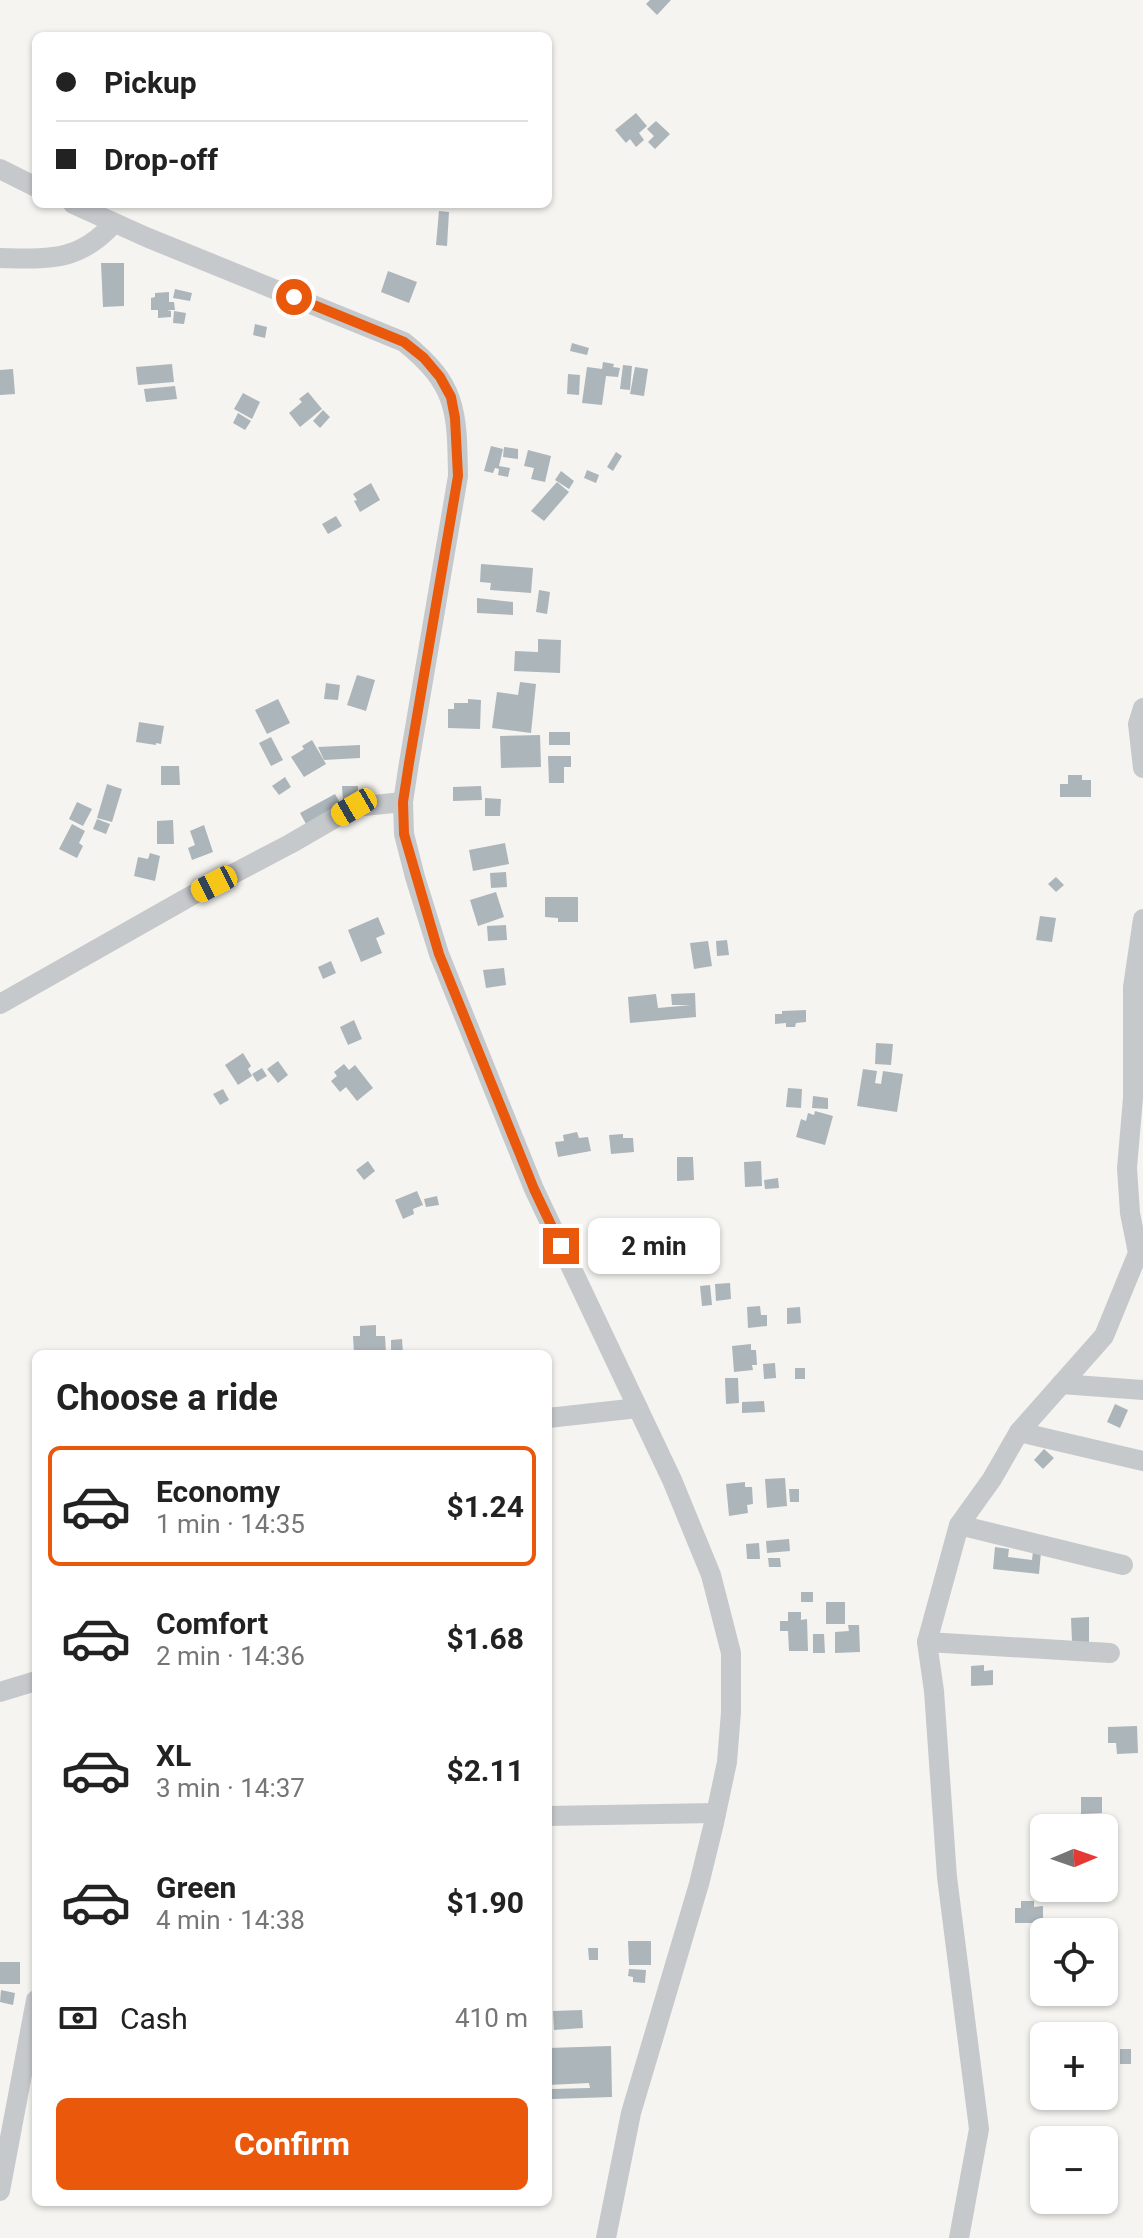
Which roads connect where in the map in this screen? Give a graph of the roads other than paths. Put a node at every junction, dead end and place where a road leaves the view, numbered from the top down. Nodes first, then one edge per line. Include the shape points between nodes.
1 (0, 169) edge
2 (32, 185) edge
3 (82, 208) edge
4 (114, 223) junction
5 (0, 258) edge
6 (1143, 708) edge
7 (1143, 768) edge
8 (403, 802) junction
9 (1143, 919) edge
10 (0, 1004) edge
11 (1061, 1384) junction
12 (1143, 1390) edge
13 (638, 1408) junction
14 (552, 1418) edge
15 (1019, 1432) junction
16 (1143, 1461) edge
17 (959, 1525) junction
18 (1123, 1565) dead end
19 (927, 1642) junction
20 (1110, 1653) dead end
21 (32, 1682) edge
22 (0, 1692) edge
23 (716, 1813) junction
24 (552, 1816) edge
25 (32, 2021) edge
26 (0, 2191) edge
27 (606, 2238) edge
28 (959, 2238) edge

1 - 2 street
3 - 4 street
4 - 5 street via 86,248 63,256
4 - 8 street via 404,342 424,358 451,397 458,476
6 - 7 street via 1138,724
8 - 10 street via 354,807
8 - 13 street via 404,834 439,954 534,1189
9 - 11 street via 1133,987 1127,1168 1138,1253 1104,1336
11 - 12 street
11 - 15 street
13 - 14 street
13 - 23 street via 711,1575 731,1653 727,1762
15 - 16 street
15 - 17 street
17 - 18 street
17 - 19 street
19 - 20 street
19 - 28 street via 947,1877 979,2129
21 - 22 street
23 - 24 street
23 - 27 street via 631,2113
25 - 26 street

